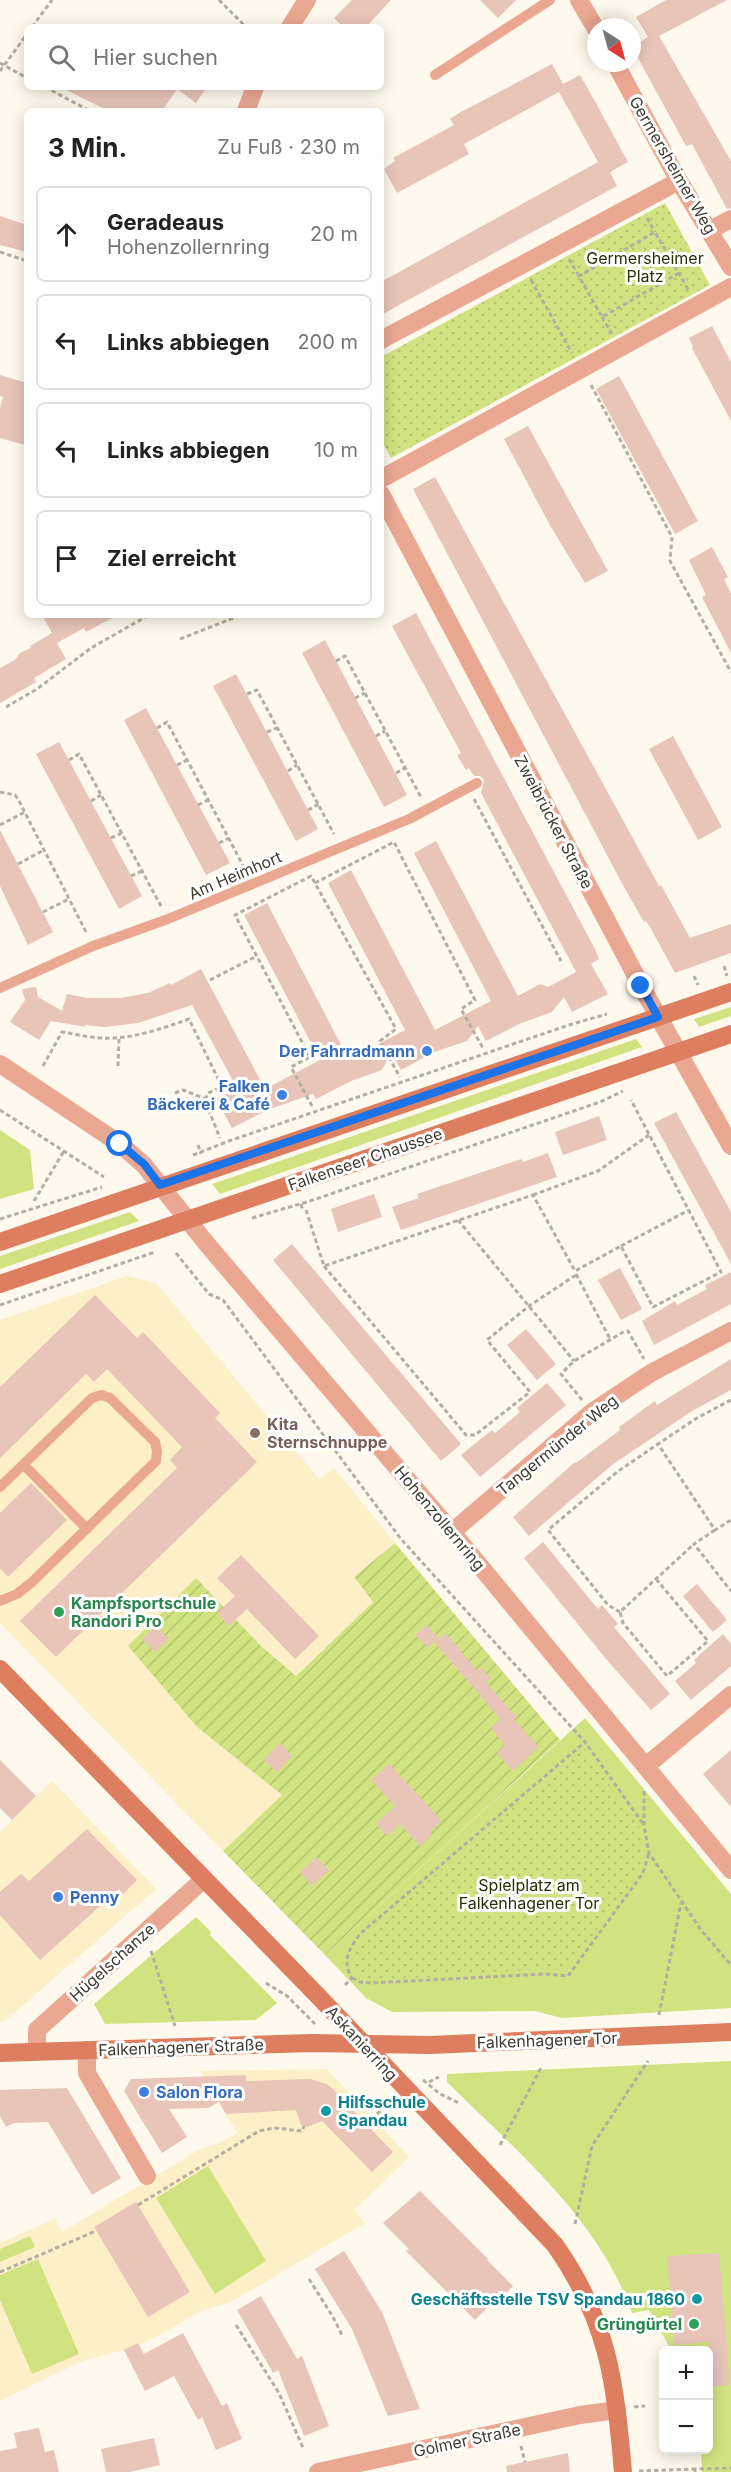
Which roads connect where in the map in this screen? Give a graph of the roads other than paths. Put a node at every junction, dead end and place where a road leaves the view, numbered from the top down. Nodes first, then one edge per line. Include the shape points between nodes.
1 (307, 0) edge
2 (549, 0) edge
3 (579, 0) edge
4 (590, 18) edge
5 (292, 24) edge
6 (620, 72) edge
7 (435, 75) dead end
8 (254, 90) edge
9 (247, 108) edge
10 (679, 181) junction
11 (731, 219) edge
12 (710, 230) junction
13 (731, 267) edge
14 (731, 287) edge
15 (384, 338) edge
16 (384, 477) edge
17 (384, 500) edge
18 (472, 785) road end
19 (729, 985) edge
20 (0, 988) edge
21 (658, 1017) junction
22 (731, 1034) edge
23 (678, 1052) junction
24 (0, 1064) edge
25 (731, 1146) edge
26 (160, 1185) junction
27 (188, 1220) junction
28 (0, 1242) edge
29 (0, 1284) edge
30 (731, 1331) edge
31 (24, 1465) junction
32 (0, 1487) edge
33 (87, 1529) junction
34 (452, 1532) junction
35 (0, 1601) edge
36 (0, 1670) edge
37 (731, 1695) edge
38 (646, 1766) junction
39 (731, 1870) edge
40 (204, 1879) junction
41 (731, 2032) edge
42 (363, 2044) junction
43 (87, 2050) junction
44 (37, 2051) junction
45 (0, 2053) edge
46 (147, 2176) dead end
47 (617, 2410) junction
48 (318, 2472) edge
49 (623, 2472) edge

1 - 5 street
2 - 7 lane
3 - 4 street
6 - 10 street, Germersheimer Weg
8 - 9 street
10 - 12 street, Germersheimer Weg
10 - 15 street
11 - 12 street
12 - 13 street, Germersheimer Weg
14 - 16 street
17 - 21 street, Zweibrücker Straße
18 - 20 lane, Am Heimhort via 410,819 93,946
19 - 21 main road
21 - 23 street, Zweibrücker Straße
21 - 26 main road
22 - 23 main road, Falkenseer Chaussee
23 - 25 street, Zweibrücker Straße
23 - 27 main road, Falkenseer Chaussee
24 - 26 street, Hohenzollernring via 120,1144 144,1164
26 - 27 street, Hohenzollernring
26 - 28 main road
27 - 29 main road, Falkenseer Chaussee
27 - 34 street, Hohenzollernring
30 - 34 street, Tangermünder Weg via 651,1373 592,1412
31 - 32 lane
31 - 33 lane
31 - 33 lane via 92,1398 101,1395 110,1398 155,1442 156,1461
33 - 35 lane via 31,1583
34 - 38 street, Hohenzollernring
36 - 40 main road, Askanierring
37 - 38 street
38 - 39 street, Hohenzollernring
40 - 42 main road, Askanierring
40 - 44 street, Hügelschanze via 37,2030
41 - 42 main road, Falkenhagener Tor via 430,2045
42 - 43 main road, Falkenhagener Straße
42 - 47 main road, Askanierring via 535,2222 573,2270 609,2357
43 - 44 main road, Falkenhagener Straße
43 - 46 street via 87,2073
44 - 45 main road, Falkenhagener Straße
47 - 48 street, Golmer Straße
47 - 49 main road, Askanierring

